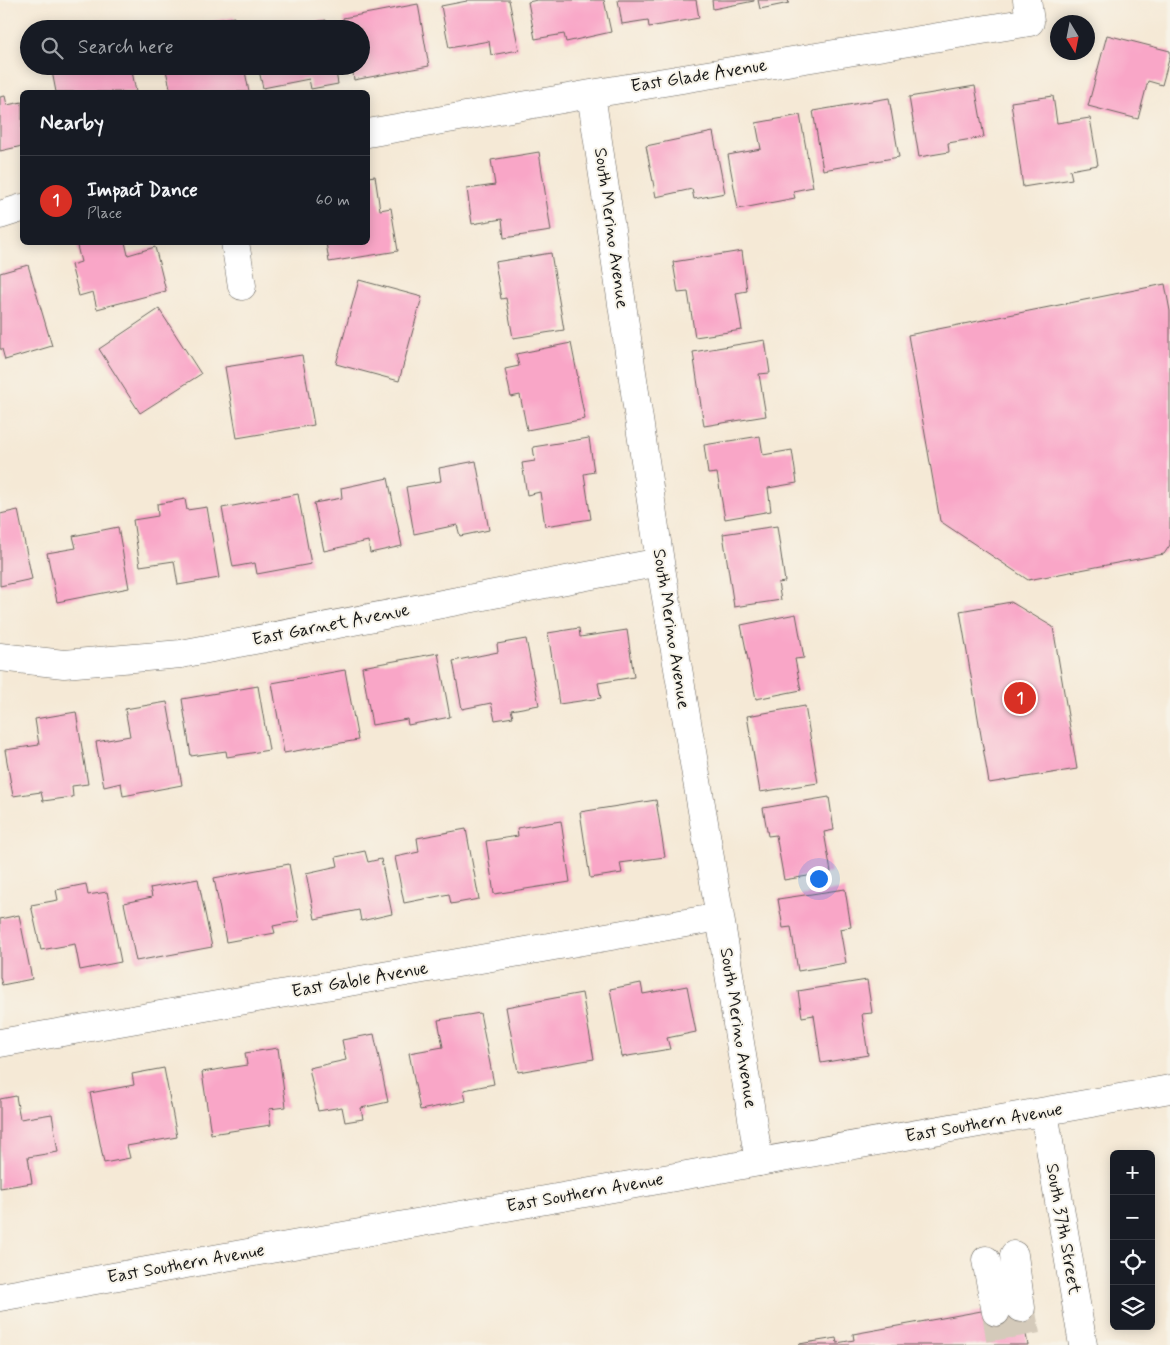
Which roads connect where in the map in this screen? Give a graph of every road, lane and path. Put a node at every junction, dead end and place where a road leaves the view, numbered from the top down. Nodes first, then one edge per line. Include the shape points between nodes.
1 (1028, 11) edge
2 (591, 94) junction
3 (370, 133) edge
4 (20, 209) edge
5 (0, 215) edge
6 (235, 245) edge
7 (242, 286) dead end
8 (660, 562) junction
9 (0, 657) edge
10 (720, 916) junction
11 (0, 1043) edge
12 (1170, 1089) edge
13 (1044, 1112) junction
14 (760, 1162) junction
15 (999, 1258) dead end
16 (0, 1297) edge
17 (1008, 1310) tunnel mouth
18 (1083, 1345) edge

1 - 2 street, East Glade Avenue
2 - 3 street, East Glade Avenue
2 - 8 street, South Merino Avenue
4 - 5 street
6 - 7 street
8 - 9 street, East Garnet Avenue via 180,654 64,664
8 - 10 street, South Merino Avenue
10 - 11 street, East Gable Avenue
10 - 14 street, South Merino Avenue
12 - 13 street, East Southern Avenue
13 - 14 street, East Southern Avenue
13 - 18 street, South 37th Street
14 - 16 street, East Southern Avenue
15 - 17 street

